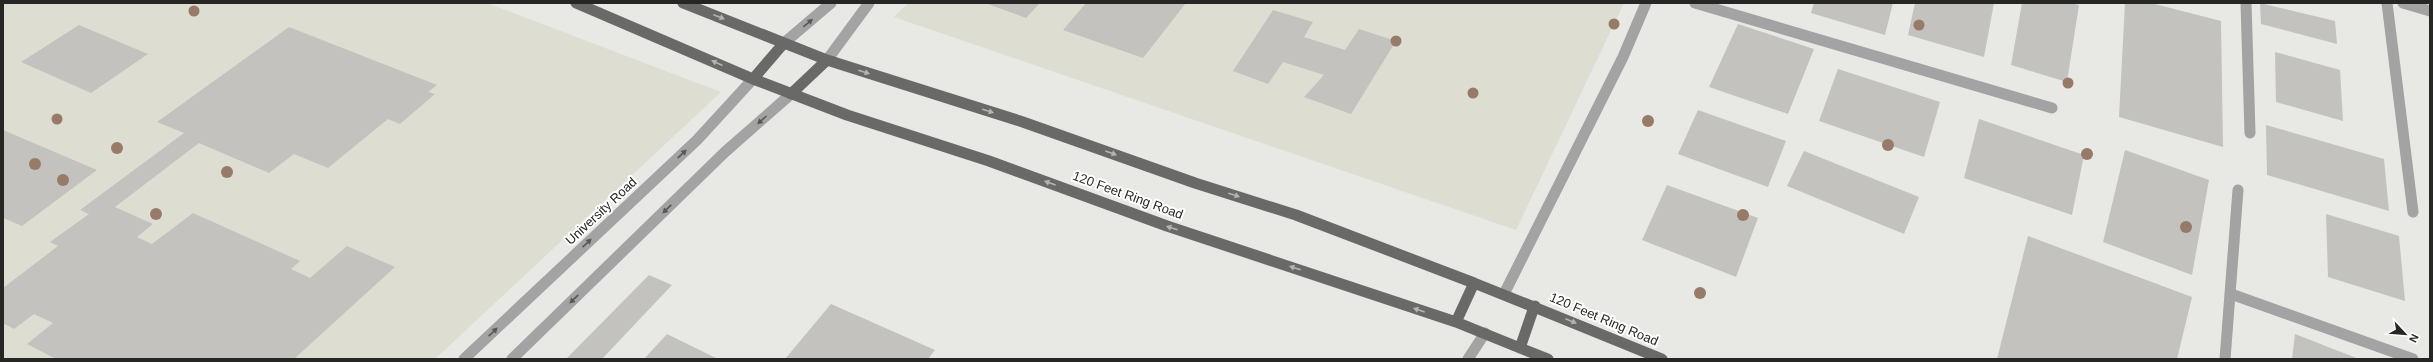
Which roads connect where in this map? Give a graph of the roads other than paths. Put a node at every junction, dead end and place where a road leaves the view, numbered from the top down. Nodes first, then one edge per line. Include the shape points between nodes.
1 (576, 3) edge
2 (683, 3) edge
3 (831, 3) edge
4 (869, 3) edge
5 (1646, 3) edge
6 (1695, 3) edge
7 (2246, 3) edge
8 (2387, 3) edge
9 (2403, 3) edge
10 (2430, 11) edge
11 (784, 43) junction
12 (827, 60) junction
13 (753, 79) junction
14 (791, 94) junction
15 (2052, 108) dead end
16 (2250, 133) dead end
17 (2238, 190) dead end
18 (2412, 212) dead end
19 (1474, 282) junction
20 (1504, 294) junction
21 (2231, 294) junction
22 (1535, 306) junction
23 (1456, 322) junction
24 (1485, 333) junction
25 (1520, 348) junction
26 (464, 359) edge
27 (512, 359) edge
28 (1468, 359) edge
29 (1548, 359) edge
30 (1662, 359) edge
31 (2224, 359) edge
32 (2413, 359) edge

13 -> 1 main road
2 -> 11 main road
11 -> 3 street
4 - 12 street
5 - 20 street via 1623,57
6 - 15 street
7 - 16 street
8 - 18 street
9 - 10 street
11 - 12 main road
11 - 13 main road
12 - 14 main road
12 -> 19 main road via 1020,121 1296,215
13 - 14 main road, 120 Feet Ring Road
26 -> 13 street, University Road via 697,140
23 -> 14 main road, 120 Feet Ring Road via 1167,226 989,160 847,115
14 -> 27 street via 725,152
17 - 21 street
19 - 20 main road, 120 Feet Ring Road
19 - 23 main road
20 - 22 main road, 120 Feet Ring Road
21 - 31 street
21 - 32 street
22 - 25 main road
22 -> 30 main road, 120 Feet Ring Road
23 - 24 main road, 120 Feet Ring Road
24 - 25 main road, 120 Feet Ring Road
24 - 28 street
25 - 29 main road

